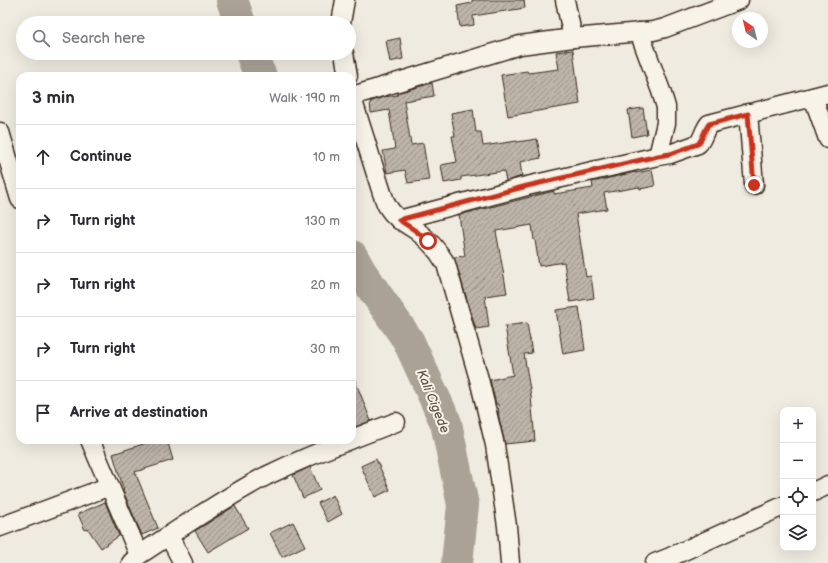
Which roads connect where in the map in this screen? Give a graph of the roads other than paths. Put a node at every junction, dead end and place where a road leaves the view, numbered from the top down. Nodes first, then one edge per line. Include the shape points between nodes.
1 (345, 0) edge
2 (565, 0) edge
3 (739, 0) edge
4 (342, 16) edge
5 (639, 32) junction
6 (572, 38) junction
7 (345, 60) edge
8 (347, 72) edge
9 (821, 95) edge
10 (356, 96) edge
11 (356, 110) edge
12 (748, 114) junction
13 (0, 132) edge
14 (828, 139) edge
15 (658, 156) junction
16 (754, 185) dead end
17 (16, 186) edge
18 (399, 220) junction
19 (396, 422) dead end
20 (356, 438) edge
21 (92, 444) edge
22 (340, 444) edge
23 (828, 485) edge
24 (110, 486) junction
25 (816, 491) edge
26 (780, 507) edge
27 (0, 527) edge
28 (169, 536) junction
29 (135, 559) edge
30 (665, 561) edge
31 (183, 563) edge
32 (510, 563) edge

1 - 4 street
2 - 6 street
3 - 5 street via 665,28
5 - 6 street
5 - 15 street via 666,107 666,123
6 - 10 street via 520,45
7 - 8 street
9 - 12 street
9 - 14 street
11 - 18 street via 382,193 388,207
12 - 15 street via 709,124 698,144
12 - 16 street
13 - 17 street
15 - 18 street via 527,186
18 - 32 street via 428,241 446,264 495,445
19 - 20 street
21 - 24 street
22 - 28 street via 265,477
23 - 25 street
24 - 27 street
24 - 29 street
26 - 30 street
28 - 29 street
28 - 31 street

